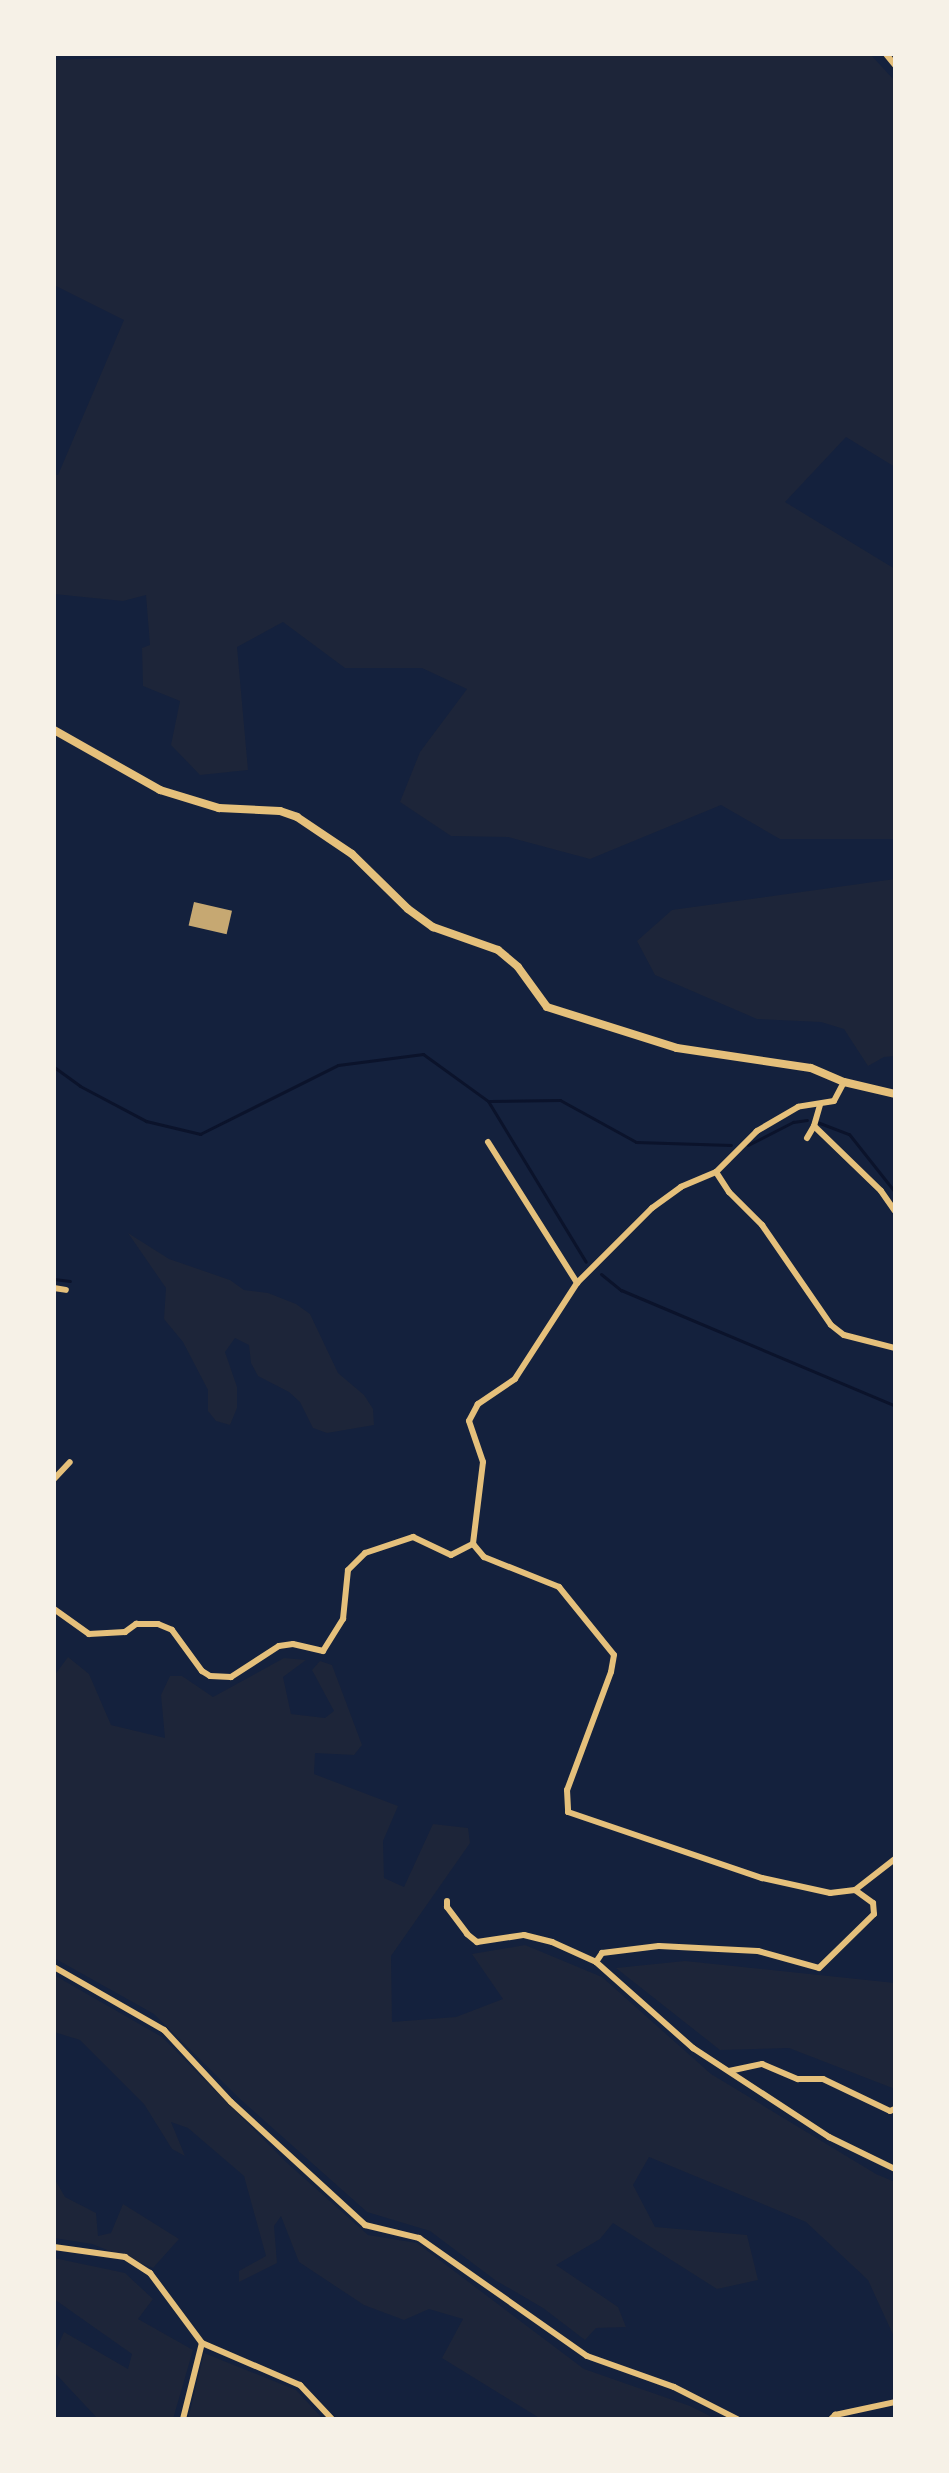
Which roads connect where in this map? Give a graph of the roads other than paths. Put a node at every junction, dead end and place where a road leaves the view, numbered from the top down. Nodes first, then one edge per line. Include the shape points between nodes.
1 (886, 54) edge
2 (895, 65) edge
3 (54, 730) edge
4 (844, 1082) junction
5 (895, 1094) edge
6 (820, 1105) junction
7 (814, 1126) junction
8 (807, 1138) dead end
9 (488, 1142) dead end
10 (716, 1172) junction
11 (895, 1211) edge
12 (577, 1283) junction
13 (54, 1288) edge
14 (66, 1290) dead end
15 (895, 1348) edge
16 (70, 1462) dead end
17 (54, 1479) edge
18 (473, 1544) junction
19 (54, 1609) edge
20 (895, 1859) edge
21 (855, 1890) junction
22 (447, 1901) dead end
23 (596, 1962) junction
24 (54, 1967) edge
25 (729, 2071) junction
26 (895, 2109) edge
27 (895, 2169) edge
28 (54, 2247) edge
29 (202, 2343) junction
30 (895, 2402) edge
31 (183, 2419) edge
32 (332, 2419) edge
33 (737, 2419) edge
34 (831, 2419) edge

1 - 2 street
3 - 4 street via 160,790 219,808 280,811 297,817 352,854 433,927 498,950 518,967 547,1007 677,1048 811,1068
4 - 5 street
4 - 6 street via 834,1101
6 - 7 street
6 - 10 street via 798,1107 757,1131
7 - 8 street
7 - 11 street
9 - 12 street
10 - 12 street via 681,1187 652,1208
10 - 15 street via 762,1225 831,1325 844,1335
12 - 18 street via 515,1379 470,1414 483,1462
13 - 14 street
16 - 17 street
18 - 19 street via 451,1555 413,1537 365,1553 348,1570 343,1619 323,1651 279,1646 231,1677 202,1671 172,1630 158,1624 89,1634
18 - 21 street via 484,1557 559,1587 614,1655 567,1790 568,1812 762,1878 830,1893
20 - 21 street
21 - 23 street via 873,1903 874,1914 819,1968 758,1951 659,1946 602,1953
22 - 23 street via 477,1942 524,1935
23 - 25 street via 693,2048
24 - 33 street via 164,2030 231,2102 365,2225 419,2238 587,2356 674,2387
25 - 26 street via 762,2064 798,2079 823,2079
25 - 27 street via 829,2137
28 - 29 street via 125,2257 150,2273
29 - 31 street
29 - 32 street via 300,2385
30 - 34 street

